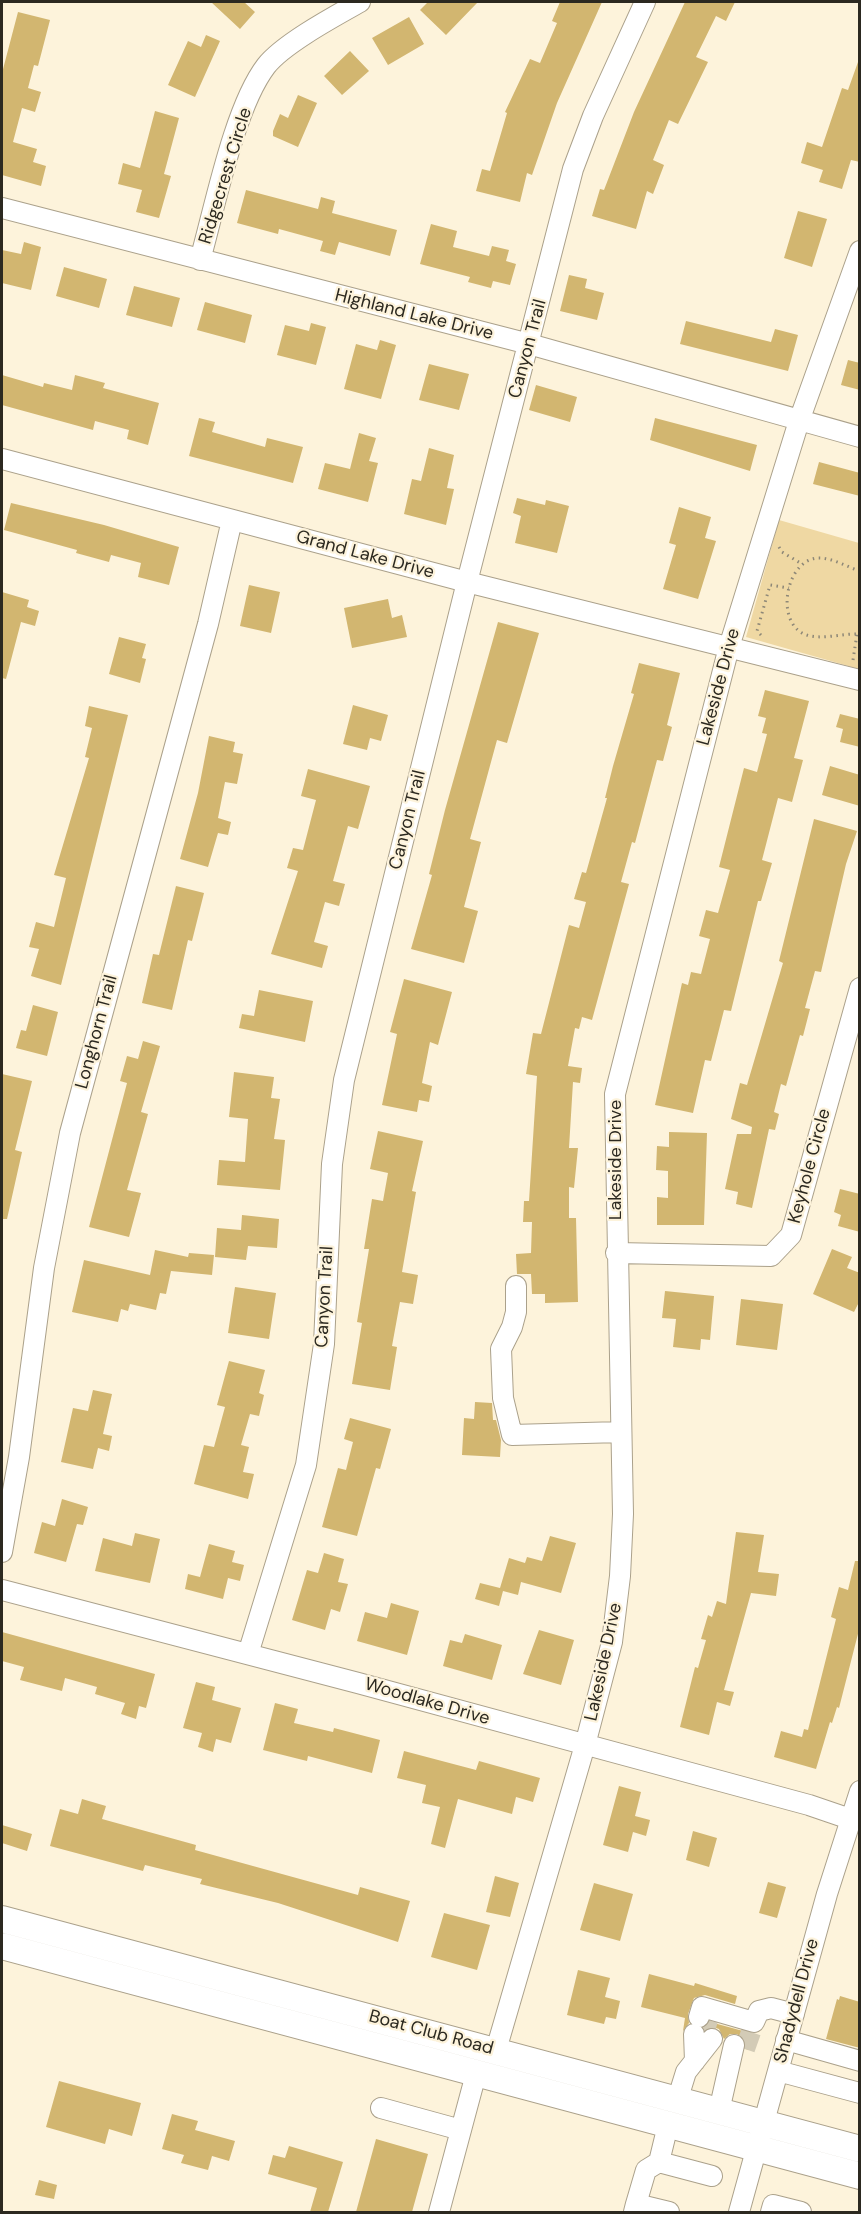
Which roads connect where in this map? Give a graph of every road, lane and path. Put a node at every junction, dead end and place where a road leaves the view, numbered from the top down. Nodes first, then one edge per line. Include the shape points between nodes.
1 (360, 2) edge
2 (645, 2) edge
3 (2, 208) edge
4 (860, 251) edge
5 (200, 260) junction
6 (529, 344) junction
7 (799, 421) junction
8 (860, 437) edge
9 (2, 459) edge
10 (232, 520) junction
11 (781, 541) dead end
12 (803, 565) junction
13 (860, 571) edge
14 (467, 582) junction
15 (789, 588) junction
16 (858, 634) edge
17 (762, 636) dead end
18 (729, 647) junction
19 (844, 658) dead end
20 (853, 660) junction
21 (860, 662) edge
22 (860, 680) edge
23 (860, 988) edge
24 (616, 1252) junction
25 (516, 1286) dead end
26 (621, 1432) junction
27 (2, 1552) edge
28 (2, 1590) edge
29 (248, 1654) junction
30 (585, 1745) junction
31 (860, 1791) edge
32 (850, 1819) junction
33 (2, 1919) edge
34 (2, 1946) edge
35 (794, 2014) junction
36 (744, 2032) junction
37 (786, 2040) junction
38 (496, 2050) junction
39 (696, 2061) junction
40 (860, 2061) edge
41 (730, 2070) junction
42 (778, 2072) junction
43 (476, 2074) junction
44 (860, 2093) edge
45 (677, 2101) junction
46 (381, 2108) dead end
47 (719, 2111) junction
48 (764, 2124) junction
49 (668, 2125) junction
50 (461, 2130) junction
51 (858, 2145) edge
52 (757, 2148) junction
53 (659, 2162) junction
54 (712, 2176) dead end
55 (860, 2176) edge
56 (635, 2208) edge
57 (439, 2212) edge
58 (669, 2212) edge
59 (740, 2212) edge
60 (771, 2212) edge
61 (801, 2212) edge

1 - 5 street, Ridgecrest Circle via 278,54 266,68 241,117
2 - 6 street, Canyon Trail via 573,169
3 - 5 street, Highland Lake Drive
4 - 7 street, Lakeside Drive
5 - 6 street, Highland Lake Drive
6 - 7 street, Highland Lake Drive
6 - 14 street, Canyon Trail
7 - 8 street, Highland Lake Drive
7 - 18 street, Lakeside Drive
9 - 10 street, Grand Lake Drive
10 - 14 street, Grand Lake Drive
10 - 27 street, Longhorn Trail via 208,624 70,1133 44,1268 19,1458
11 - 12 path via 782,552
12 - 13 path via 818,558
12 - 15 path
14 - 18 street, Grand Lake Drive
14 - 29 street, Canyon Trail via 344,1080 332,1164 324,1344 306,1465
15 - 16 path via 789,619 802,633
15 - 17 path via 770,585 758,631
16 - 20 path
18 - 22 street
18 - 24 street, Lakeside Drive via 615,1094
19 - 20 path
20 - 21 path
23 - 24 street, Keyhole Circle via 791,1235 771,1256
24 - 26 street, Lakeside Drive
25 - 26 street via 516,1312 501,1348 503,1398 512,1435
26 - 30 street, Lakeside Drive via 620,1576 612,1642
28 - 29 street, Woodlake Drive
29 - 30 street, Woodlake Drive
30 - 32 street, Woodlake Drive
30 - 38 street, Lakeside Drive
31 - 32 street, Shadydell Drive
32 - 35 street, Shadydell Drive
33 - 38 main road, Boat Club Road
34 - 43 main road, Boat Club Road
35 - 36 street via 771,2008 759,2011
35 - 37 street, Shadydell Drive
36 - 39 street via 708,2024
36 - 41 street
37 - 40 street
37 - 42 street, Shadydell Drive
38 - 45 main road, Boat Club Road
39 - 41 street
39 - 45 street via 686,2072
41 - 47 street
42 - 44 street
42 - 48 street, Shadydell Drive
43 - 49 main road, Boat Club Road
43 - 50 street
45 - 47 main road, Boat Club Road
46 - 50 street
47 - 48 main road, Boat Club Road
48 - 51 main road, Boat Club Road
48 - 52 street, Shadydell Drive
49 - 52 main road, Boat Club Road
49 - 53 street
50 - 57 street
52 - 55 main road, Boat Club Road
52 - 59 street, Shadydell Drive
53 - 54 street
53 - 56 street via 646,2170
56 - 58 street
60 - 61 street via 773,2205

